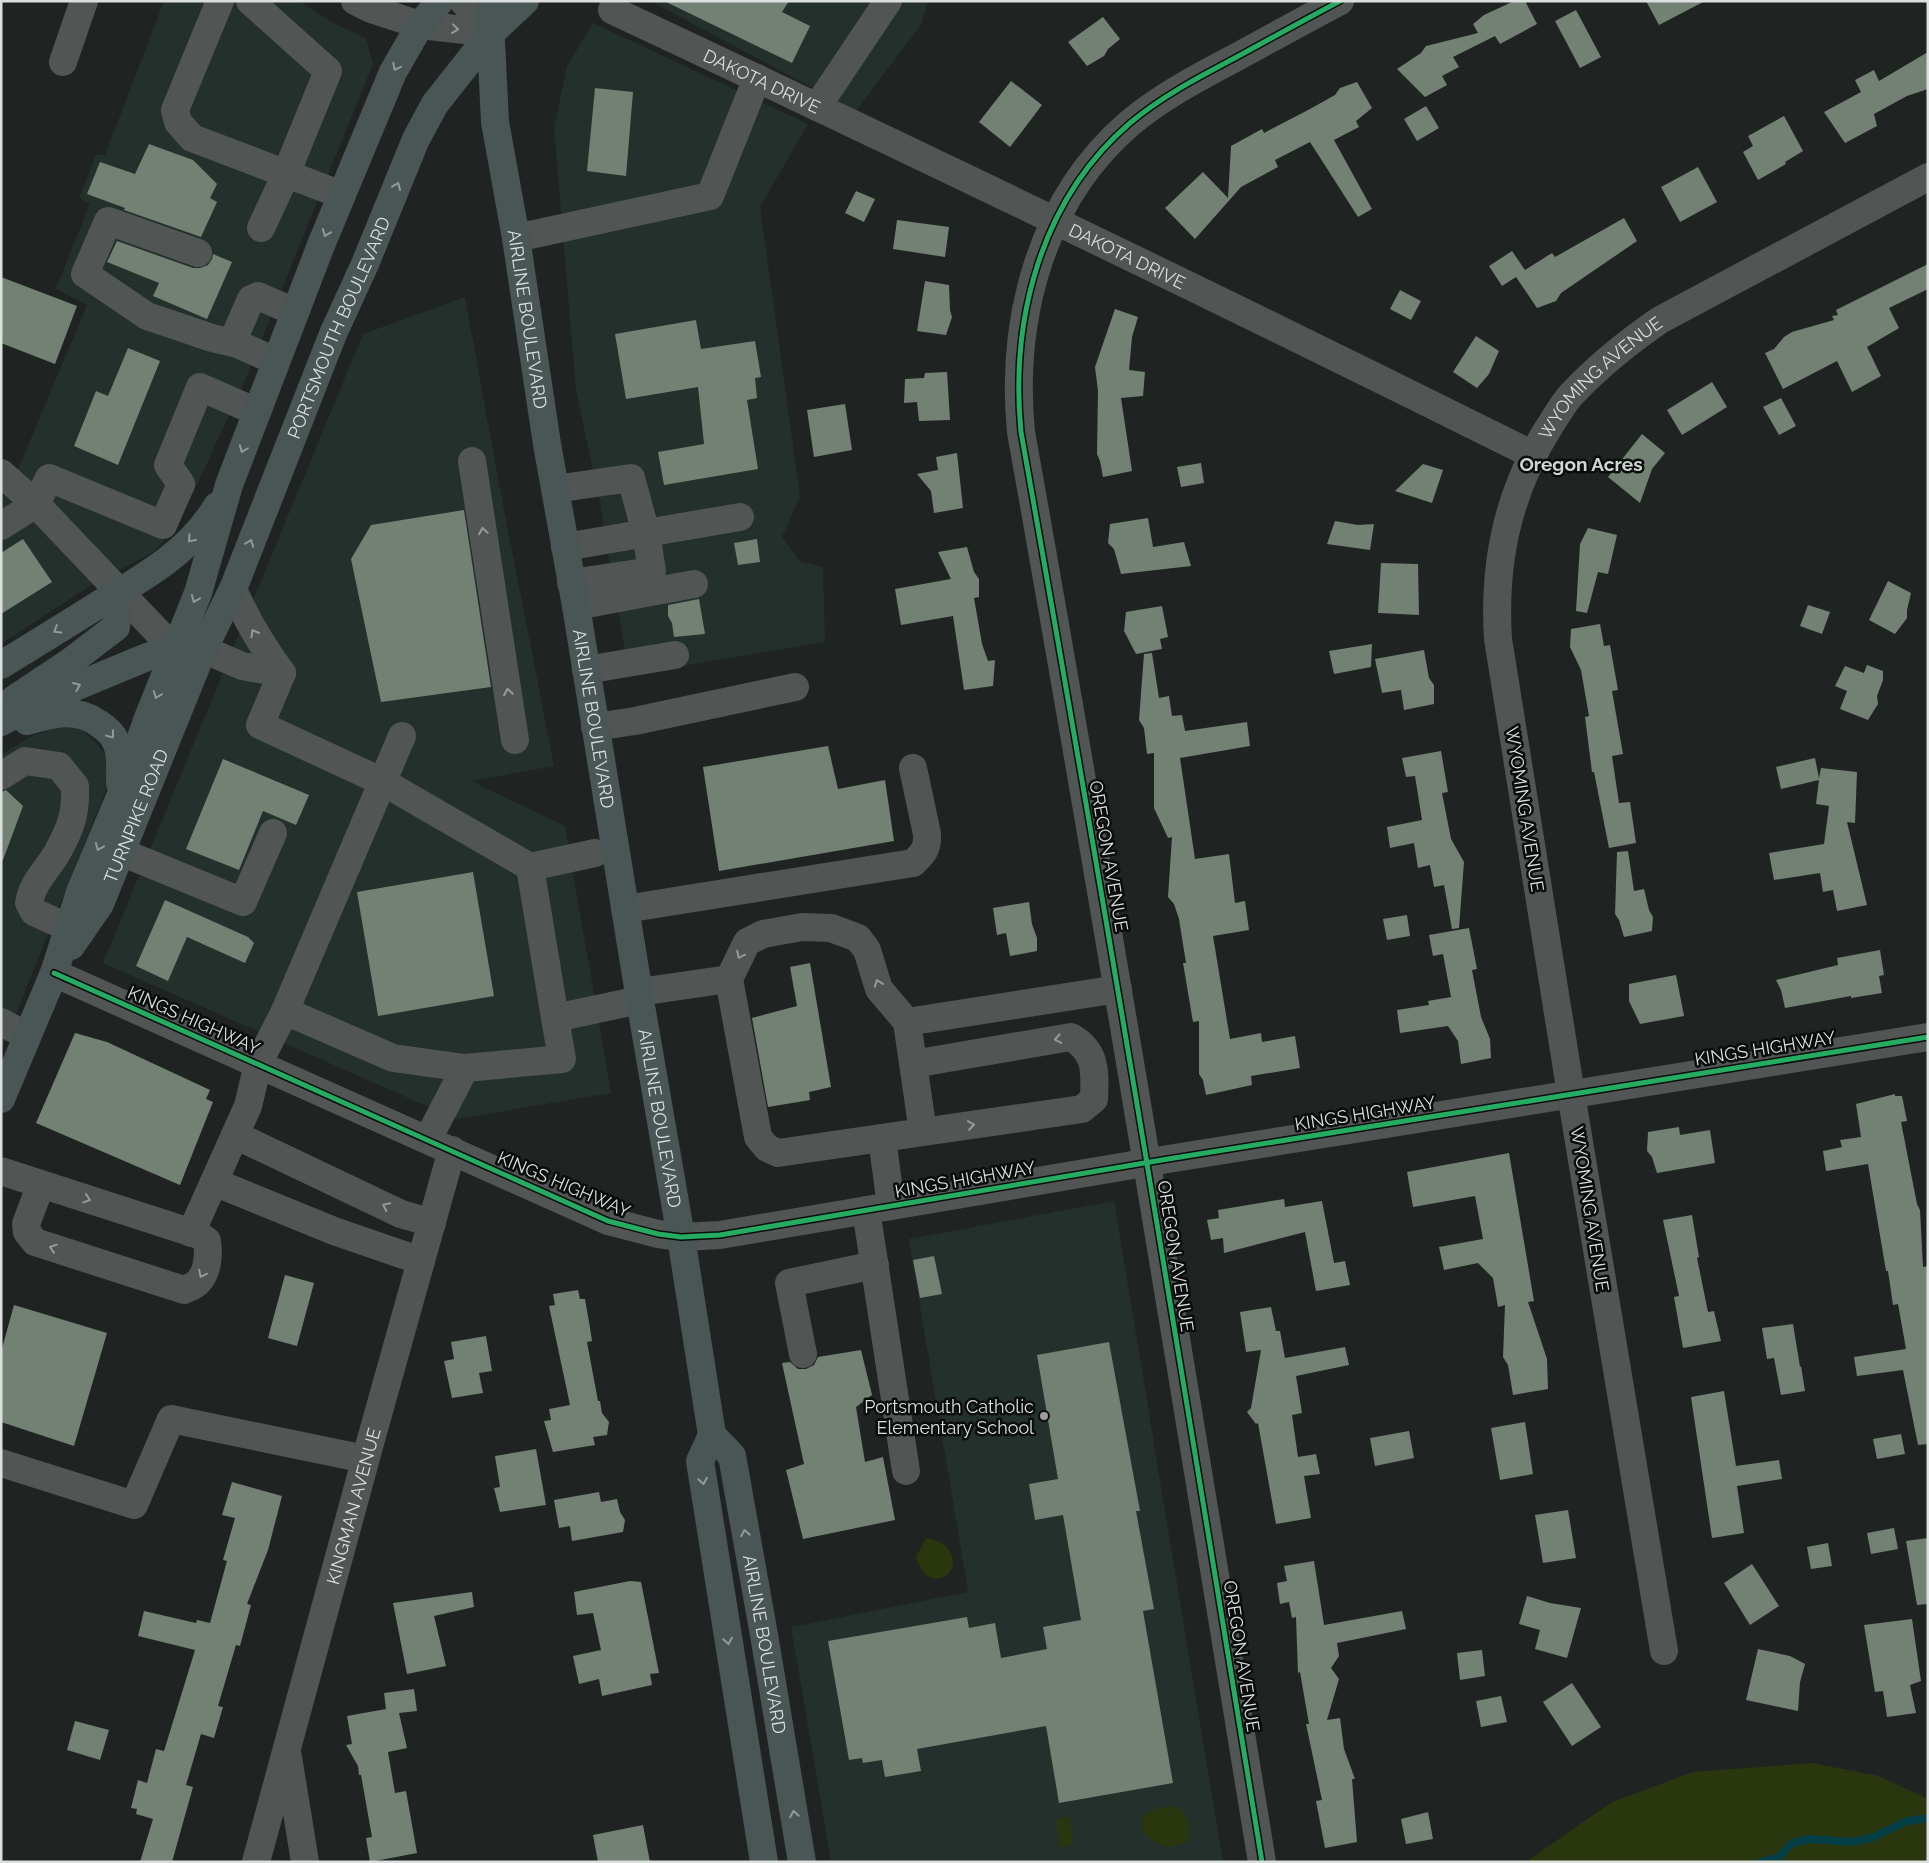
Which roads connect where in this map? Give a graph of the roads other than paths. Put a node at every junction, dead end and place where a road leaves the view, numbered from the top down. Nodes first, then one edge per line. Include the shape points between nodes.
1 (84, 1) edge
2 (220, 1) edge
3 (250, 1) edge
4 (355, 1) edge
5 (440, 1) edge
6 (463, 1) edge
7 (489, 1) edge
8 (525, 1) edge
9 (888, 1) edge
10 (1340, 1) edge
11 (612, 10) dead end
12 (420, 25) junction
13 (491, 33) junction
14 (62, 62) dead end
15 (757, 78) junction
16 (817, 107) junction
17 (286, 174) junction
18 (1928, 177) edge
19 (342, 195) junction
20 (1055, 221) junction
21 (261, 228) dead end
22 (516, 238) junction
23 (198, 253) dead end
24 (296, 312) junction
25 (237, 344) junction
26 (276, 361) junction
27 (257, 412) junction
28 (1533, 455) junction
29 (472, 461) dead end
30 (1, 473) edge
31 (229, 485) junction
32 (555, 489) junction
33 (36, 504) junction
34 (740, 517) dead end
35 (1, 526) edge
36 (646, 533) junction
37 (565, 547) junction
38 (694, 584) dead end
39 (233, 589) junction
40 (574, 594) junction
41 (114, 596) junction
42 (174, 649) junction
43 (202, 652) junction
44 (675, 655) dead end
45 (1, 665) edge
46 (586, 670) junction
47 (282, 673) junction
48 (795, 686) dead end
49 (1, 708) edge
50 (1, 722) edge
51 (1, 727) edge
52 (595, 728) junction
53 (402, 736) dead end
54 (515, 740) dead end
55 (6, 764) edge
56 (913, 768) dead end
57 (382, 782) junction
58 (120, 797) junction
59 (273, 833) dead end
60 (121, 852) junction
61 (595, 853) dead end
62 (530, 867) junction
63 (625, 909) junction
64 (74, 931) junction
65 (54, 972) junction
66 (729, 979) junction
67 (1118, 990) junction
68 (640, 996) junction
69 (285, 1011) junction
70 (555, 1018) junction
71 (1, 1022) edge
72 (907, 1022) junction
73 (27, 1036) junction
74 (1928, 1037) edge
75 (258, 1064) junction
76 (913, 1064) junction
77 (465, 1068) junction
78 (6, 1071) edge
79 (1132, 1072) junction
80 (1095, 1080) junction
81 (1571, 1094) junction
82 (1, 1099) edge
83 (922, 1132) junction
84 (234, 1135) junction
85 (882, 1138) junction
86 (428, 1139) junction
87 (452, 1150) junction
88 (1147, 1163) junction
89 (1, 1171) edge
90 (214, 1182) junction
91 (41, 1184) junction
92 (879, 1208) junction
93 (432, 1222) junction
94 (191, 1233) junction
95 (681, 1238) junction
96 (421, 1261) junction
97 (875, 1265) junction
98 (803, 1354) dead end
99 (712, 1435) junction
100 (365, 1459) junction
101 (1, 1463) edge
102 (906, 1471) dead end
103 (1664, 1651) dead end
104 (781, 1736) junction
105 (743, 1742) junction
106 (287, 1748) junction
107 (256, 1862) edge
108 (305, 1862) edge
109 (764, 1862) edge
110 (802, 1862) edge
111 (1262, 1862) edge

1 - 14 street
2 - 17 street via 175,110 178,122 192,138
3 - 17 street via 328,71
4 - 12 street
5 - 12 main road
6 - 13 street
7 - 13 main road, AIRLINE BOULEVARD
8 - 13 main road, PORTSMOUTH BOULEVARD
9 - 16 street
10 - 20 street, OREGON AVENUE via 1188,83 1130,123 1078,182
11 - 15 street, DAKOTA DRIVE
12 -> 13 street
12 -> 19 main road via 393,72
13 - 22 main road, AIRLINE BOULEVARD via 496,122
39 -> 13 main road, PORTSMOUTH BOULEVARD via 333,334 366,264 416,139 435,104
15 - 16 street, DAKOTA DRIVE
15 - 22 street via 710,196
16 - 20 street, DAKOTA DRIVE
17 - 19 street
17 - 21 street
18 - 28 street, WYOMING AVENUE via 1660,320 1622,347 1569,397
19 -> 24 main road
20 - 28 street, DAKOTA DRIVE
20 - 67 street, OREGON AVENUE via 1040,255 1027,303 1019,352 1018,402
22 - 32 main road, AIRLINE BOULEVARD
23 - 25 street via 108,220 85,274 147,316
24 - 25 street via 258,296 251,299 234,338
24 - 26 main road
25 - 26 street
26 - 27 main road
27 -> 31 main road
27 - 33 street via 200,387 168,465 181,484 163,525 49,478
28 - 81 street, WYOMING AVENUE via 1510,510 1499,561 1498,639
54 -> 29 street
30 - 33 street
31 -> 41 main road via 187,544 160,567
31 -> 42 main road via 198,593
32 - 36 street via 630,478
32 - 37 main road, AIRLINE BOULEVARD
33 - 35 street
33 - 41 street
34 - 36 street
36 - 37 street
36 - 40 street via 652,570
37 - 40 main road, AIRLINE BOULEVARD
38 - 40 street
39 - 43 main road, PORTSMOUTH BOULEVARD
47 -> 39 street via 249,623
40 - 46 main road, AIRLINE BOULEVARD
41 - 42 street
41 -> 45 main road
41 - 49 main road via 116,627
42 - 43 main road
50 -> 42 main road via 62,692
42 -> 58 main road, TURNPIKE ROAD
43 - 47 street via 242,666
43 - 60 main road, TURNPIKE ROAD
44 - 46 street
46 - 52 main road, AIRLINE BOULEVARD
47 - 57 street via 260,725
48 - 52 street
51 -> 58 main road via 55,713 71,712 93,719 115,740 120,756
52 - 63 main road, AIRLINE BOULEVARD
53 - 57 street
55 - 64 street via 26,761 59,766 75,786 73,821 57,853 31,891 29,903 34,912
56 - 63 street via 927,842 923,854 913,863
57 - 62 street
57 - 69 street
58 -> 64 main road, TURNPIKE ROAD via 80,892
59 - 60 street via 243,902
60 - 64 main road, TURNPIKE ROAD via 100,904
61 - 62 street
62 - 70 street
63 - 68 main road, AIRLINE BOULEVARD
64 - 65 main road, TURNPIKE ROAD
65 - 73 main road, TURNPIKE ROAD
65 - 75 street, KINGS HIGHWAY
66 - 68 street
72 -> 66 street via 879,989 868,950 858,938 832,928 802,927 763,934 747,942
66 - 85 street via 758,1137 767,1148 778,1153
67 - 72 street
67 - 79 street, OREGON AVENUE
68 - 70 street
68 - 95 main road, AIRLINE BOULEVARD
69 - 75 street
69 - 77 street via 393,1058
70 - 77 street via 562,1059
71 - 73 street
72 - 76 street
73 - 78 main road, TURNPIKE ROAD
74 - 81 street, KINGS HIGHWAY
75 - 84 street via 248,1106
75 - 86 street, KINGS HIGHWAY
80 -> 76 street via 1093,1061 1082,1044 1071,1037
76 - 83 street
77 - 86 street
78 - 82 main road, TURNPIKE ROAD
79 - 80 street
79 - 88 street, OREGON AVENUE
83 -> 80 street via 1082,1110 1094,1099
81 - 88 street, KINGS HIGHWAY
81 - 103 street, WYOMING AVENUE
83 - 85 street
84 - 90 street
93 -> 84 street via 401,1214
85 - 92 street
86 - 87 street, KINGS HIGHWAY
87 - 93 street, KINGMAN AVENUE
87 - 95 street, KINGS HIGHWAY via 608,1221
88 - 92 street, KINGS HIGHWAY
88 - 111 street, OREGON AVENUE
89 - 91 street
90 - 94 street
90 - 96 street via 334,1231
91 -> 94 street
94 -> 91 street via 207,1241 209,1254 197,1283 184,1290 54,1249 35,1242 27,1232 26,1224
92 - 95 street, KINGS HIGHWAY via 720,1236
92 - 97 street
93 - 96 street, KINGMAN AVENUE
95 - 99 main road, AIRLINE BOULEVARD
96 - 100 street, KINGMAN AVENUE
97 - 98 street via 789,1283
97 - 102 street
104 -> 99 main road, AIRLINE BOULEVARD via 732,1456
99 -> 105 main road, AIRLINE BOULEVARD via 700,1461
100 - 101 street via 171,1419 134,1505
100 - 106 street, KINGMAN AVENUE
104 - 105 main road
110 -> 104 main road, AIRLINE BOULEVARD
105 - 109 main road, AIRLINE BOULEVARD
106 - 107 street, KINGMAN AVENUE
106 - 108 street

